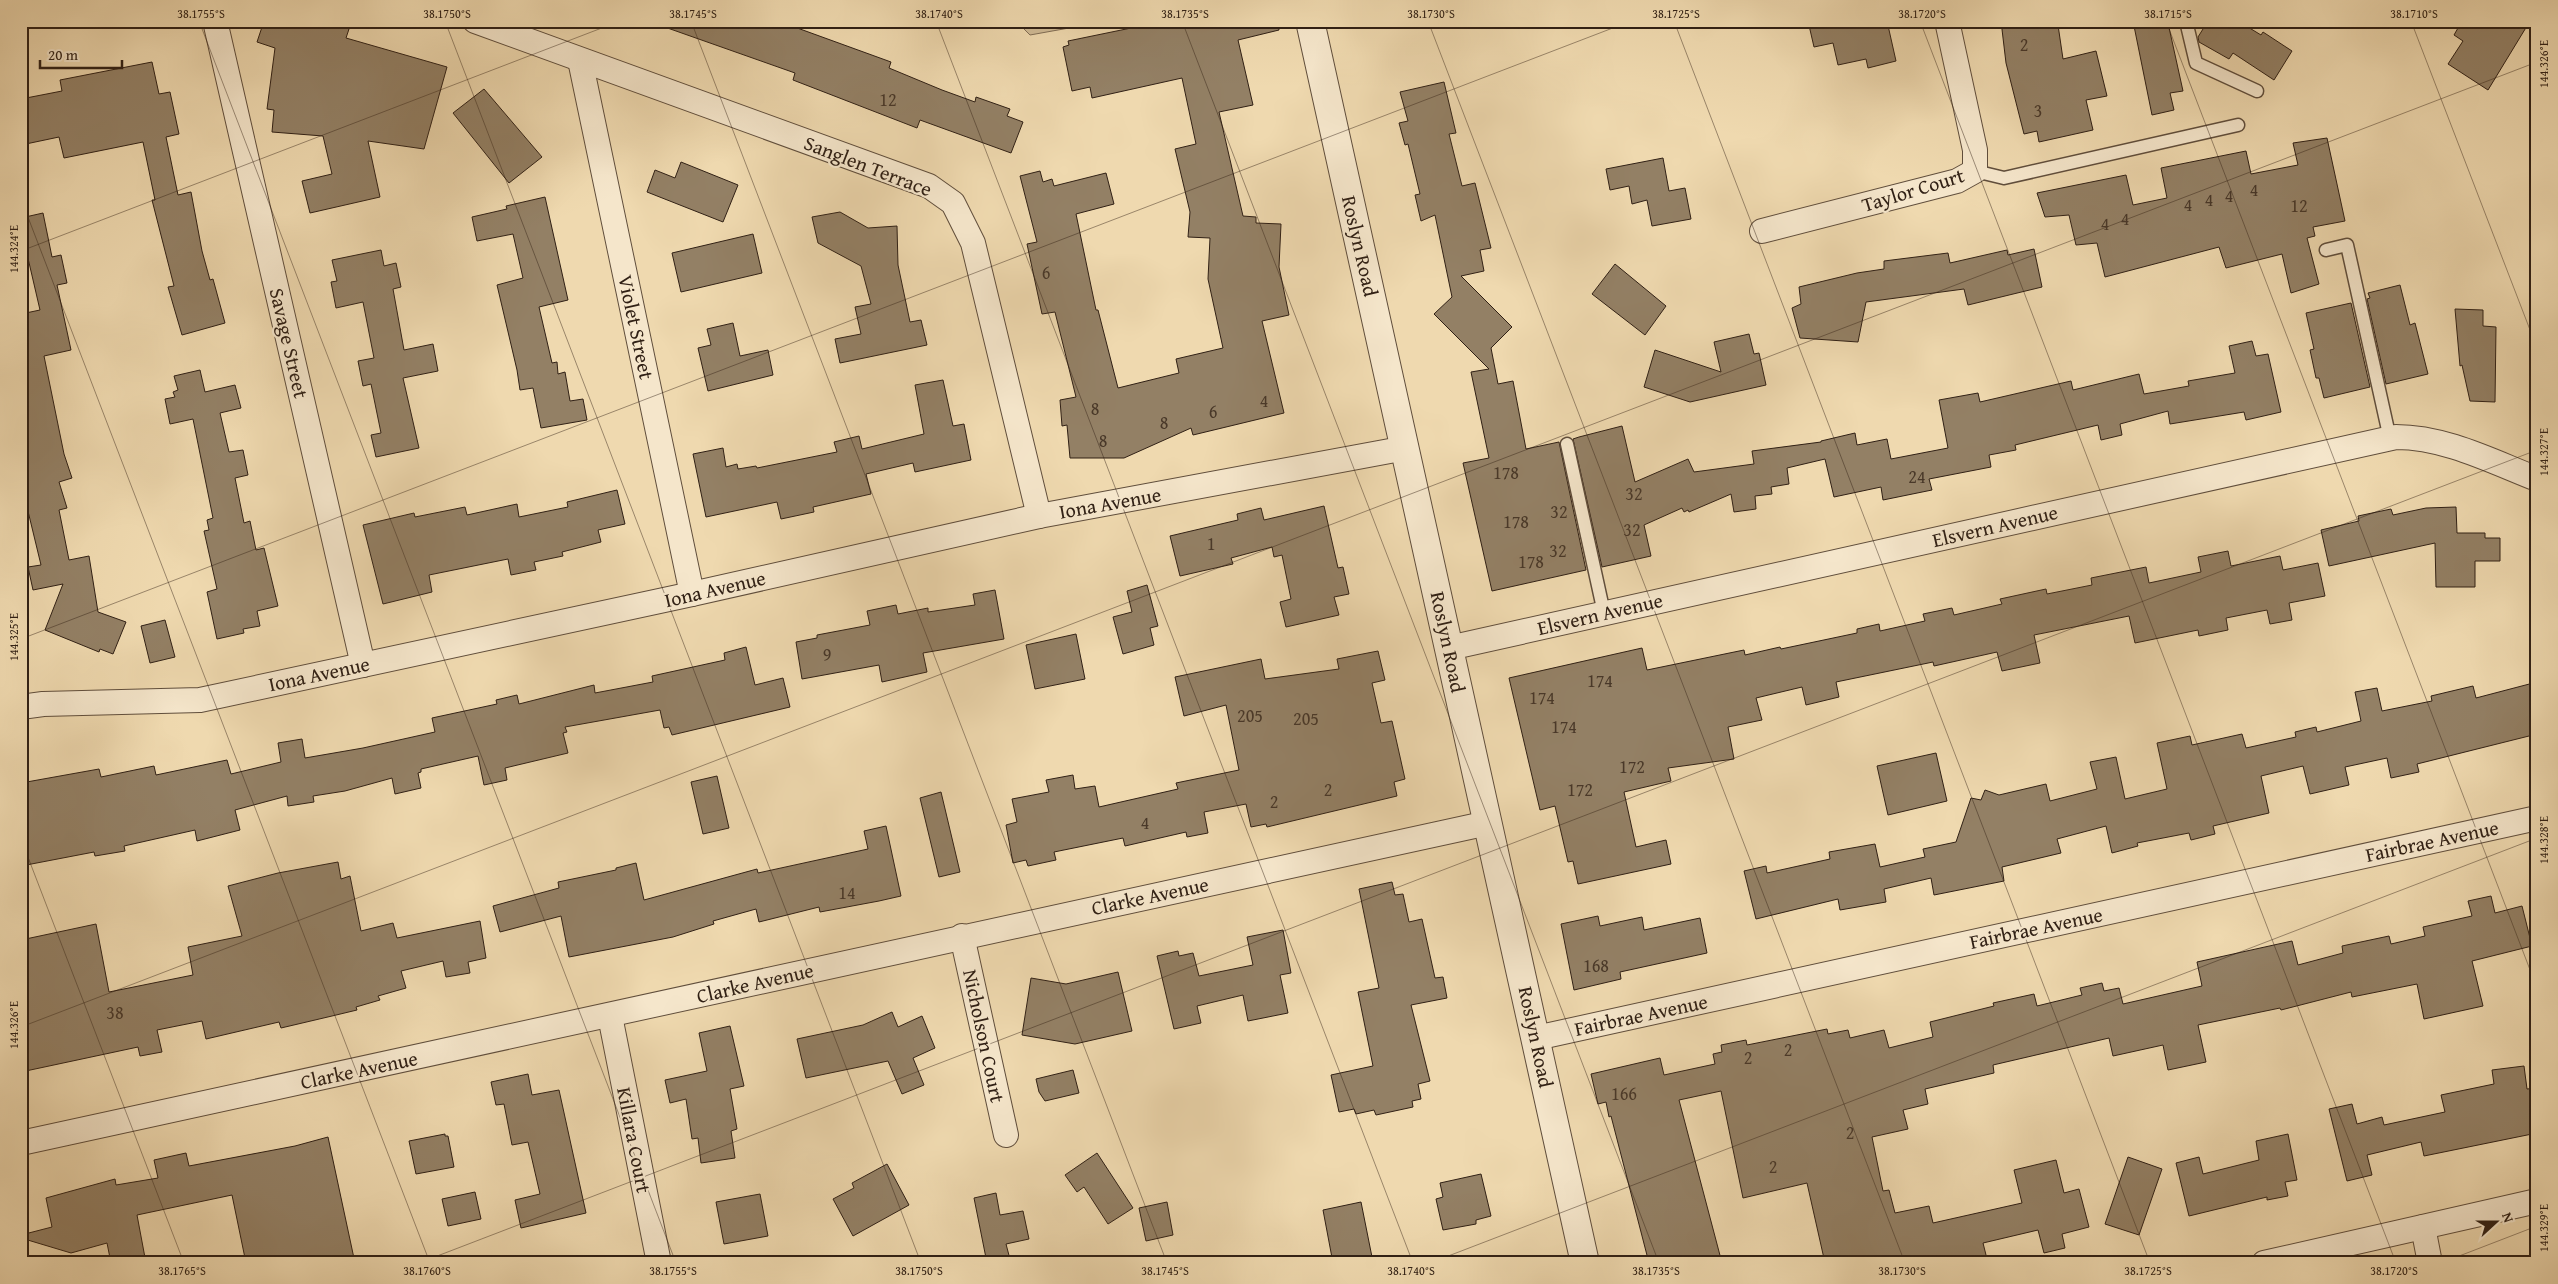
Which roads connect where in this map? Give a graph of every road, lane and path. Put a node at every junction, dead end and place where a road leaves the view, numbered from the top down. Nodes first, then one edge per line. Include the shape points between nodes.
1 (215, 21) edge
2 (475, 21) edge
3 (1310, 21) edge
4 (1947, 21) edge
5 (2186, 21) edge
6 (580, 60) junction
7 (2257, 91) dead end
8 (2238, 125) dead end
9 (1975, 171) junction
10 (1762, 232) dead end
11 (2326, 250) dead end
12 (2390, 439) junction
13 (1567, 444) dead end
14 (1406, 448) junction
15 (2537, 478) edge
16 (1039, 516) junction
17 (692, 594) junction
18 (1604, 613) junction
19 (1449, 648) junction
20 (362, 665) junction
21 (21, 707) edge
22 (2537, 818) edge
23 (1488, 823) junction
24 (962, 936) junction
25 (610, 1016) junction
26 (1536, 1038) junction
27 (1006, 1135) dead end
28 (21, 1143) edge
29 (2537, 1201) edge
30 (2423, 1227) junction
31 (659, 1263) edge
32 (1585, 1263) edge
33 (2264, 1263) edge
34 (2430, 1263) edge

1 - 20 street, Savage Street
2 - 6 street, Sanglen Terrace
3 - 14 street, Roslyn Road
4 - 9 street, Taylor Court via 1975,150
5 - 7 lane via 2196,63
6 - 16 street, Sanglen Terrace via 929,186 953,203 973,243
6 - 17 street, Violet Street
8 - 9 lane via 2004,178
9 - 10 street, Taylor Court via 1956,181
11 - 12 lane via 2347,245
12 - 15 street, Elsvern Avenue via 2415,437 2438,441
12 - 18 street, Elsvern Avenue
13 - 18 lane
14 - 16 street, Iona Avenue
14 - 19 street, Roslyn Road
16 - 17 street, Iona Avenue
17 - 20 street, Iona Avenue
18 - 19 street, Elsvern Avenue
19 - 23 street, Roslyn Road
20 - 21 street, Iona Avenue via 200,700
22 - 26 street, Fairbrae Avenue
23 - 24 street, Clarke Avenue
23 - 26 street, Roslyn Road
24 - 25 street, Clarke Avenue
24 - 27 street, Nicholson Court
25 - 28 street, Clarke Avenue
25 - 31 street, Killara Court
26 - 32 street, Roslyn Road
29 - 30 street
30 - 33 street
30 - 34 street

